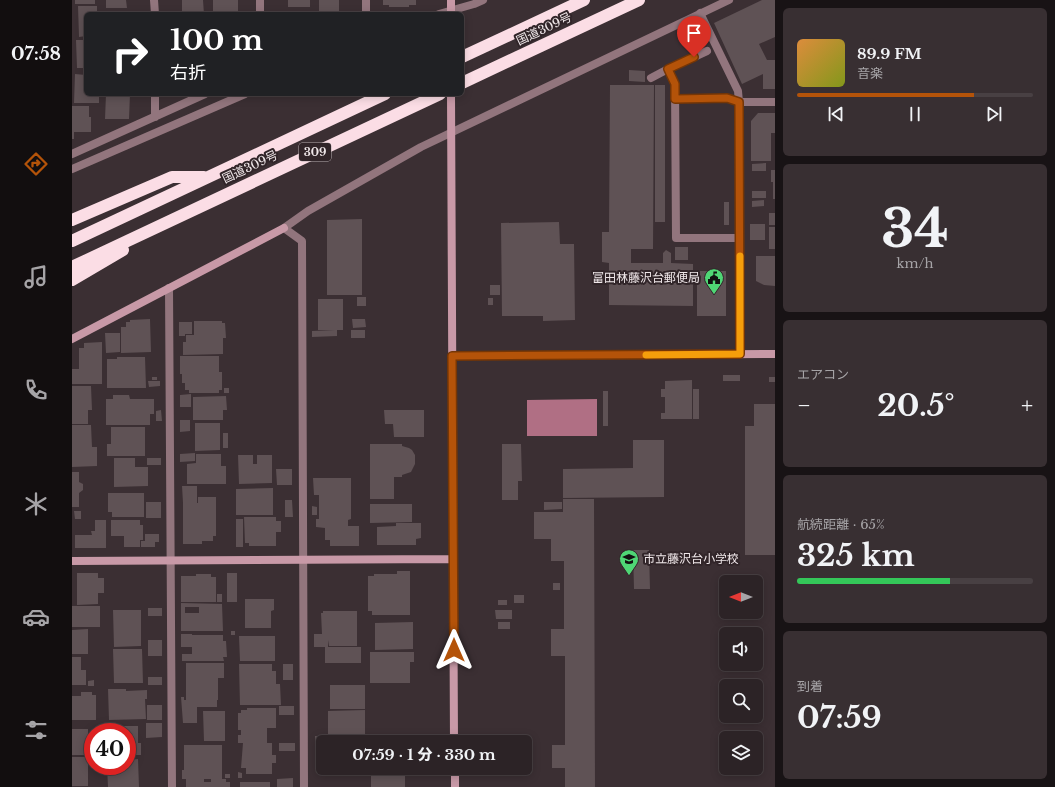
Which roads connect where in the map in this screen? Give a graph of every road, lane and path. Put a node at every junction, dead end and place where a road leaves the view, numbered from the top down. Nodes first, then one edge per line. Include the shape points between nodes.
1 (154, 0) edge
2 (260, 0) edge
3 (366, 0) edge
4 (451, 0) edge
5 (482, 0) edge
6 (584, 0) edge
7 (639, 0) edge
8 (729, 0) edge
9 (154, 12) edge
10 (260, 12) edge
11 (366, 12) edge
12 (451, 12) edge
13 (700, 13) junction
14 (707, 51) dead end
15 (464, 57) edge
16 (668, 69) junction
17 (650, 78) dead end
18 (464, 82) edge
19 (155, 96) edge
20 (200, 96) edge
21 (240, 96) edge
22 (381, 96) edge
23 (436, 96) edge
24 (451, 96) edge
25 (675, 99) junction
26 (739, 102) junction
27 (775, 102) edge
28 (155, 116) junction
29 (451, 133) junction
30 (72, 154) edge
31 (72, 169) edge
32 (210, 176) junction
33 (191, 210) junction
34 (72, 220) edge
35 (284, 228) junction
36 (740, 238) junction
37 (72, 241) edge
38 (72, 267) edge
39 (72, 280) edge
40 (170, 288) junction
41 (72, 339) edge
42 (740, 354) junction
43 (775, 354) edge
44 (452, 356) junction
45 (454, 559) junction
46 (171, 560) junction
47 (303, 560) junction
48 (72, 561) edge
49 (454, 735) edge
50 (454, 775) edge
51 (172, 787) edge
52 (304, 787) edge
53 (455, 787) edge

1 - 9 street
2 - 10 street
3 - 11 street
4 - 12 street
5 - 12 street
6 - 15 highway, 国道309号
7 - 18 highway, 国道309号
8 - 13 street
13 - 26 street via 738,91
13 - 29 street
14 - 16 street
16 - 17 street
16 - 25 street via 675,84
19 - 28 street
20 - 28 street
21 - 31 street
22 - 32 highway, 国道309号 / 309
23 - 33 highway, 国道309号 / 309
24 - 29 street
25 - 26 street via 727,98
25 - 36 street via 676,238
26 - 27 street
26 - 36 street
28 - 30 street
29 - 35 street via 421,147 315,207
29 - 44 street
32 - 34 highway, 309 via 172,177
32 - 37 highway, 国道309号 / 309
33 - 38 highway, 国道309号 / 309
33 - 39 highway, 309
35 - 40 street
35 - 47 street via 302,242
36 - 42 street
40 - 41 street
40 - 46 street
42 - 43 street
42 - 44 street
44 - 45 street
45 - 47 street
45 - 49 street
46 - 47 street
46 - 48 street
46 - 51 street
47 - 52 street
50 - 53 street

